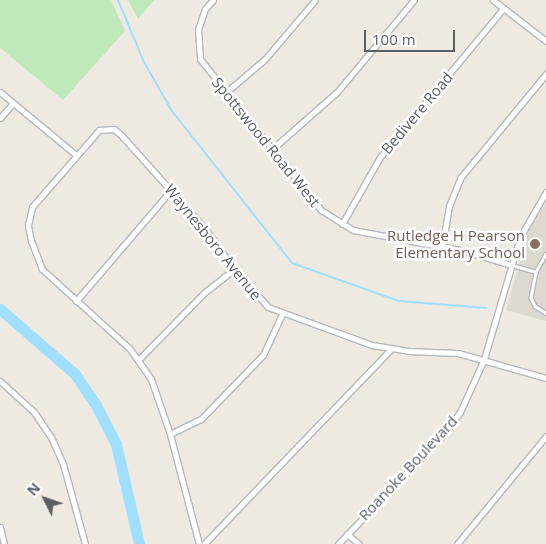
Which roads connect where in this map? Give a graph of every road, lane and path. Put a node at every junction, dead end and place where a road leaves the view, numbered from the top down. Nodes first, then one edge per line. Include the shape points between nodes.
1 (213, 0) edge
2 (315, 0) edge
3 (414, 0) edge
4 (493, 0) edge
5 (503, 9) junction
6 (546, 41) edge
7 (546, 74) edge
8 (0, 92) edge
9 (225, 93) junction
10 (13, 103) junction
11 (0, 118) edge
12 (271, 150) junction
13 (75, 154) junction
14 (171, 190) junction
15 (546, 192) edge
16 (342, 224) junction
17 (442, 247) junction
18 (546, 254) edge
19 (511, 265) junction
20 (234, 269) junction
21 (536, 272) junction
22 (76, 301) junction
23 (546, 313) edge
24 (282, 314) junction
25 (391, 349) junction
26 (139, 359) junction
27 (484, 360) junction
28 (546, 378) edge
29 (0, 381) edge
30 (170, 434) junction
31 (546, 436) edge
32 (0, 527) edge
33 (347, 534) junction
34 (4, 544) edge
35 (84, 544) edge
36 (199, 544) edge
37 (204, 544) edge
38 (338, 544) edge
39 (359, 544) edge
40 (457, 544) edge

1 - 9 street, Spottswood Road West via 205,9 198,29 200,59
2 - 9 street via 266,59
3 - 12 street via 337,92
4 - 5 street
5 - 6 street
5 - 16 street, Bedivere Road via 380,157
7 - 17 street via 461,177 449,206
8 - 10 street
9 - 12 street, Spottswood Road West
10 - 11 street
10 - 13 street
12 - 16 street, Spottswood Road West via 315,204
13 - 14 street, Waynesboro Avenue via 99,130 114,129
13 - 22 street via 37,199 29,216 31,241 42,269
14 - 20 street, Waynesboro Avenue
14 - 22 street
15 - 19 street, Roanoke Boulevard via 525,227
16 - 17 street, Spottswood Road West via 370,234
17 - 19 street, Spottswood Road West
18 - 21 lane
19 - 21 lane
19 - 27 street, Roanoke Boulevard
20 - 24 street, Waynesboro Avenue via 258,298
20 - 26 street via 204,292
21 - 23 lane via 531,298 534,306
22 - 26 street
24 - 25 street, Waynesboro Avenue
24 - 30 street via 263,355 201,419
25 - 27 street, Waynesboro Avenue via 444,351
25 - 37 street
26 - 30 street via 152,379
27 - 28 street, Waynesboro Avenue
27 - 33 street, Roanoke Boulevard via 468,398 452,424
29 - 35 street via 34,412 51,437 63,464
30 - 36 street
31 - 40 street
32 - 34 street
33 - 38 street, Roanoke Boulevard
33 - 39 street

